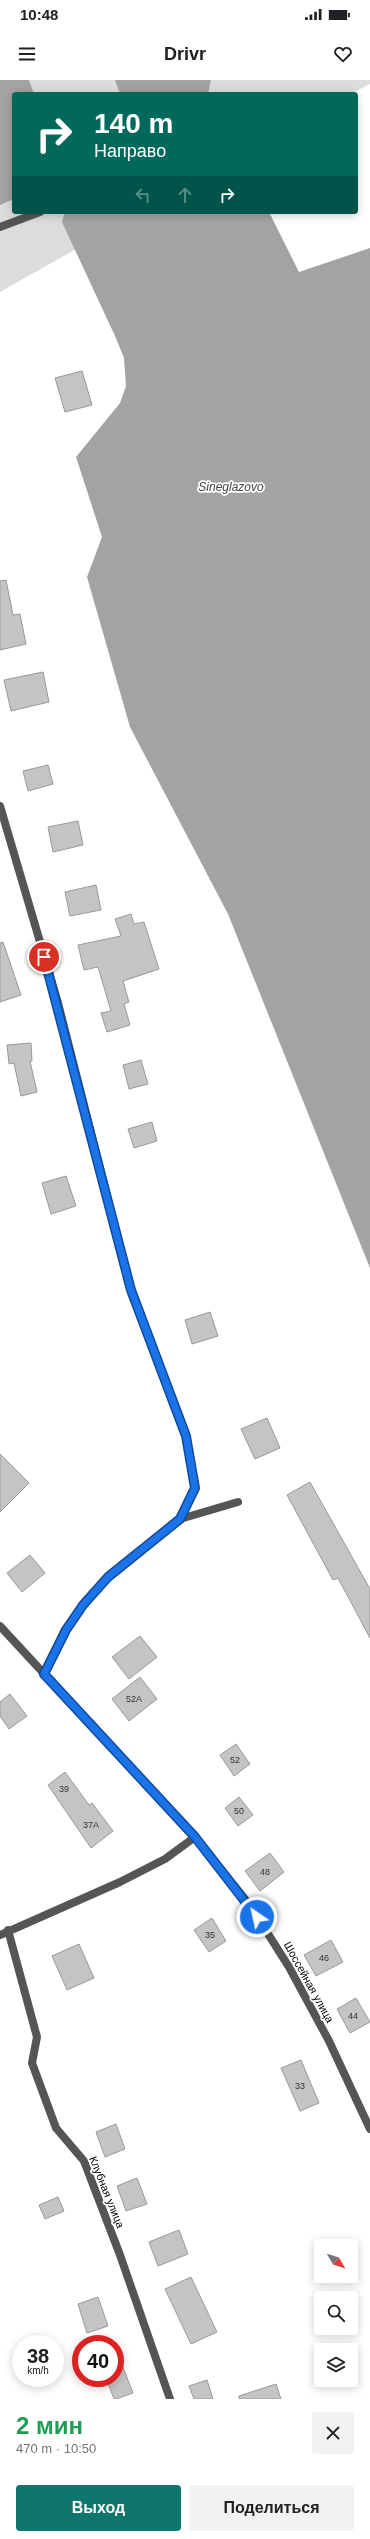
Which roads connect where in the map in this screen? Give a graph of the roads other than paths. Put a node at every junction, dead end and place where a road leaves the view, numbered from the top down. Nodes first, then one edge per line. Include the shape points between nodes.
1 (35, 214) edge
2 (0, 227) edge
3 (0, 806) edge
4 (238, 1502) dead end
5 (180, 1519) junction
6 (0, 1626) edge
7 (44, 1674) junction
8 (195, 1837) junction
9 (8, 1930) junction
10 (0, 1935) edge
11 (370, 2129) edge
12 (170, 2399) edge

1 - 2 street
3 - 5 street via 58,1003 131,1290 186,1436 195,1488
4 - 5 street
5 - 7 street via 108,1577 83,1605 66,1630
6 - 7 street, Шоссейная улица
7 - 8 street, Шоссейная улица
8 - 9 street via 165,1859 120,1882
8 - 11 street, Шоссейная улица via 250,1904 289,1967 329,2041
9 - 10 street
9 - 12 street, Клубная улица via 37,2037 32,2063 56,2128 84,2160

